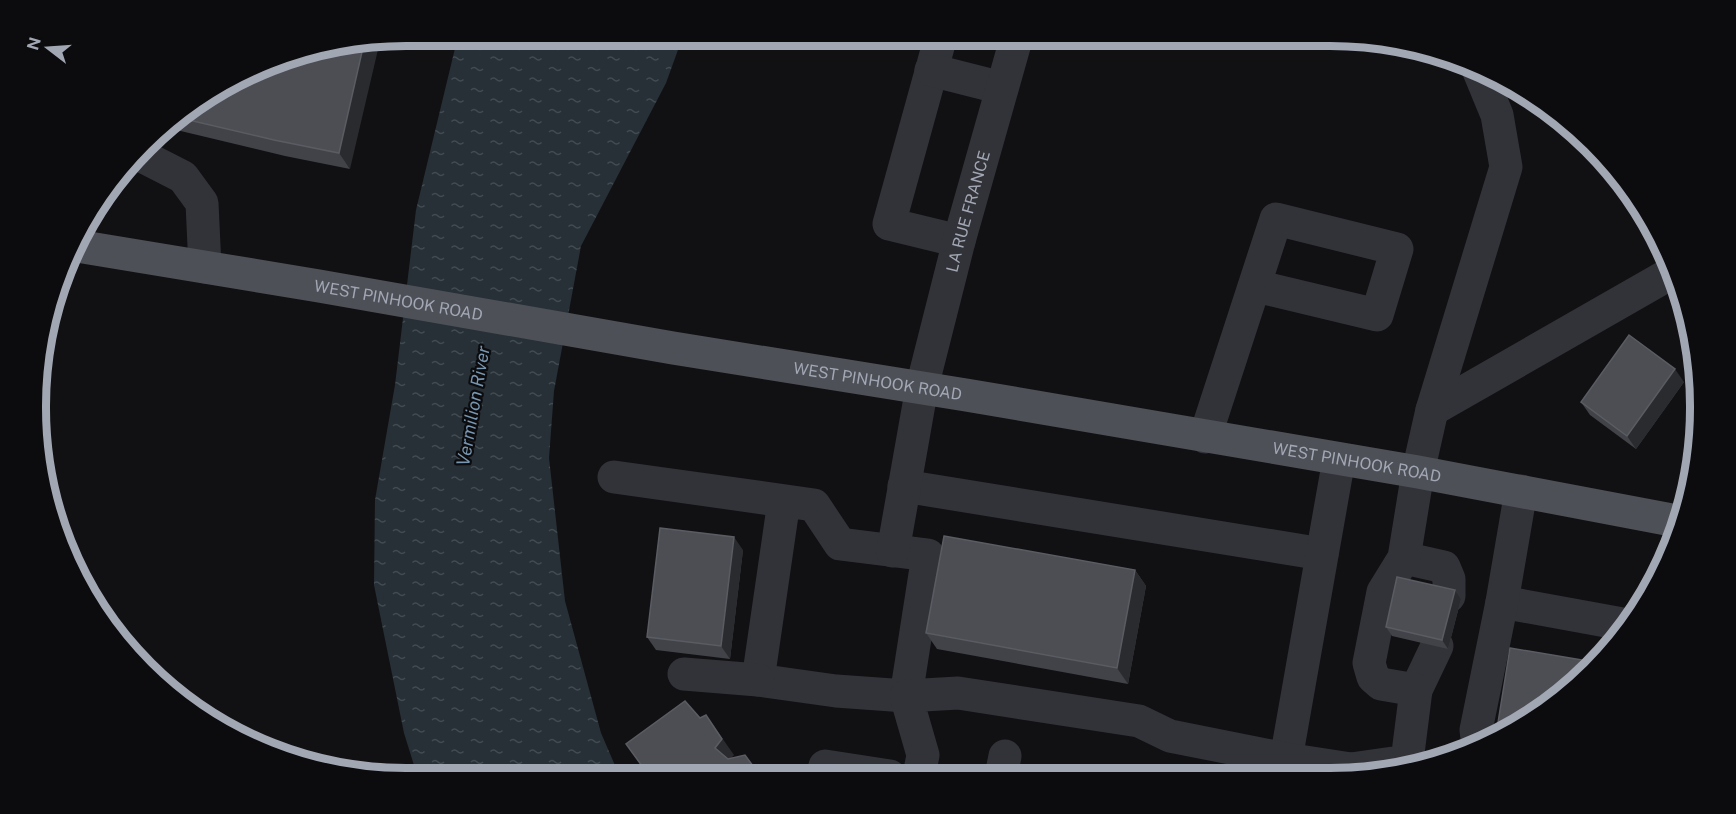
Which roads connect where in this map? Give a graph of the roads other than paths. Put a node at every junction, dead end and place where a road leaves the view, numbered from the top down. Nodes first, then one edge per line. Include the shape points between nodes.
1 (938, 46) edge
2 (1014, 46) edge
3 (931, 70) junction
4 (1483, 82) edge
5 (1002, 88) junction
6 (146, 158) edge
7 (959, 241) junction
8 (84, 247) edge
9 (205, 267) junction
10 (1665, 277) edge
11 (1256, 286) dead end
12 (922, 387) junction
13 (1432, 410) junction
14 (1205, 437) junction
15 (1339, 459) junction
16 (1418, 472) junction
17 (614, 477) dead end
18 (904, 486) junction
19 (1521, 491) junction
20 (784, 501) junction
21 (1671, 520) edge
22 (893, 550) junction
23 (1322, 554) junction
24 (1404, 558) junction
25 (1449, 596) edge
26 (1502, 602) junction
27 (1617, 623) edge
28 (1437, 646) edge
29 (684, 674) dead end
30 (758, 680) junction
31 (1416, 690) junction
32 (906, 696) junction
33 (1477, 735) edge
34 (1413, 757) edge
35 (1286, 759) junction
36 (824, 768) edge
37 (838, 768) edge
38 (921, 768) edge
39 (1331, 768) edge

1 - 3 street
2 - 5 street, LA RUE FRANCE
3 - 5 street
3 - 7 street via 889,224
4 - 13 street via 1497,115 1506,167
5 - 7 street, LA RUE FRANCE
6 - 9 street via 183,177 202,203
7 - 12 street, LA RUE FRANCE
8 - 9 main road, WEST PINHOOK ROAD
9 - 12 main road, WEST PINHOOK ROAD
10 - 13 street
11 - 14 street
12 - 14 main road, WEST PINHOOK ROAD
12 - 18 street, LA RUE FRANCE
13 - 16 street
14 - 15 main road, WEST PINHOOK ROAD
15 - 16 main road, WEST PINHOOK ROAD
15 - 23 street
16 - 19 main road, WEST PINHOOK ROAD
16 - 24 street
17 - 20 street
18 - 22 street, LA RUE FRANCE
18 - 23 street
19 - 21 main road, WEST PINHOOK ROAD
19 - 26 street
20 - 22 street via 814,505 840,544
20 - 30 street
22 - 32 street via 927,555
23 - 35 street
24 - 25 street via 1444,567
24 - 31 street via 1383,592 1369,663 1373,677 1381,684
26 - 27 street
26 - 33 street
28 - 31 street
29 - 30 street
30 - 32 street
31 - 34 street
32 - 35 street via 958,693 1139,721 1170,736
32 - 38 street via 923,755
35 - 39 street
36 - 37 street

